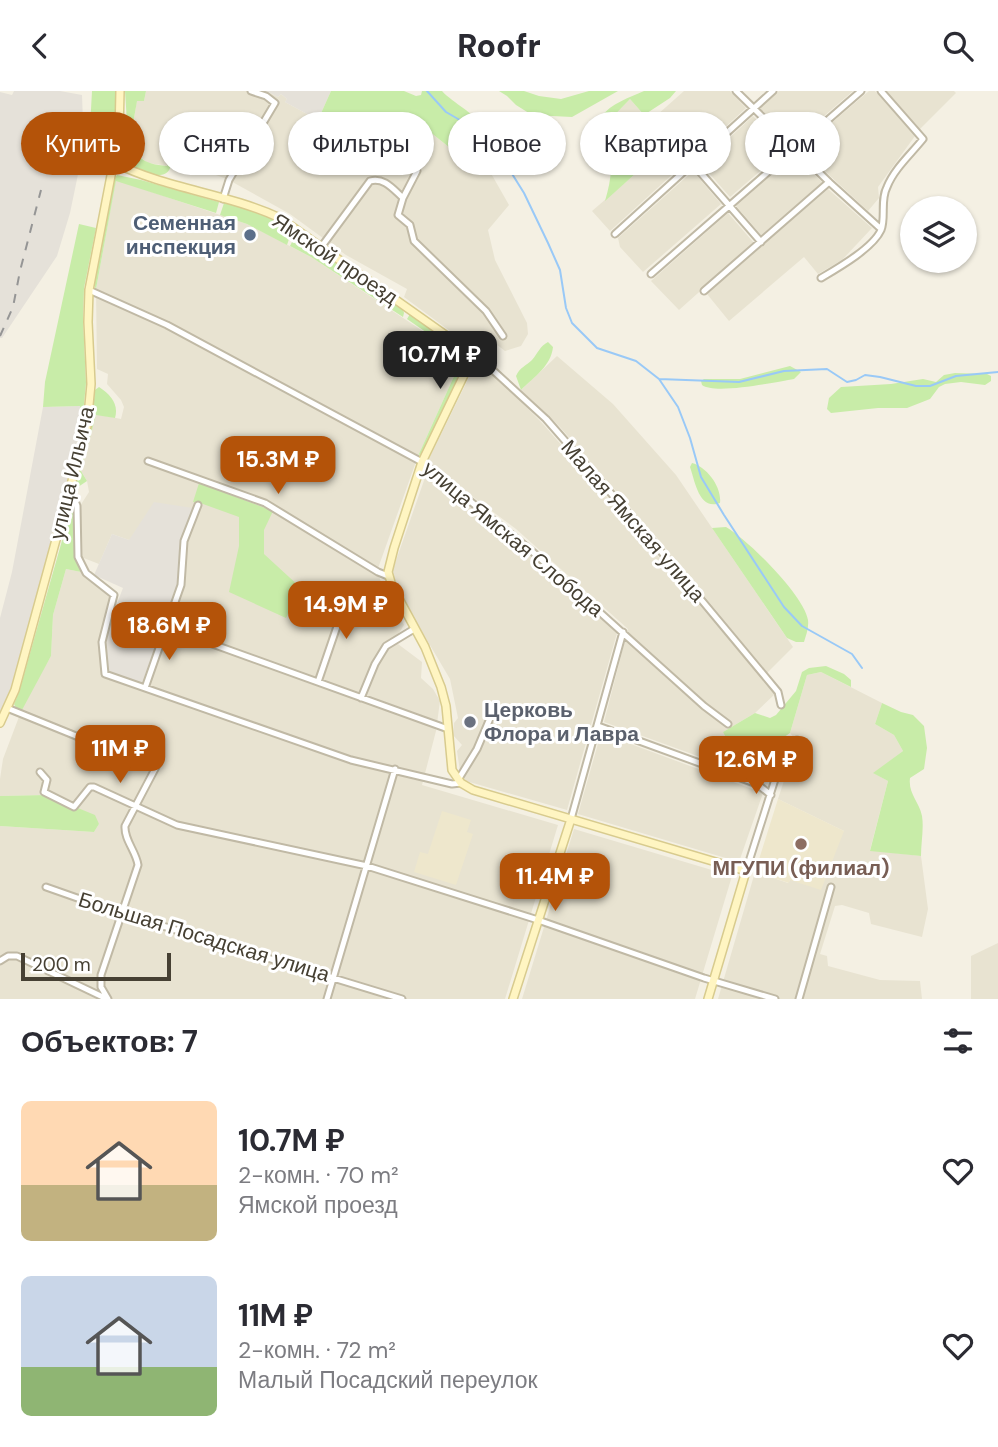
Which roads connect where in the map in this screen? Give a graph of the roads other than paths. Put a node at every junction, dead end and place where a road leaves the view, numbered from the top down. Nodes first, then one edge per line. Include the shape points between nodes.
1 (120, 91) edge
2 (251, 91) edge
3 (736, 91) edge
4 (773, 91) edge
5 (861, 91) edge
6 (881, 91) edge
7 (753, 109) junction
8 (119, 112) edge
9 (756, 112) edge
10 (837, 112) edge
11 (731, 129) edge
12 (111, 175) edge
13 (140, 175) edge
14 (415, 175) edge
15 (681, 175) edge
16 (703, 175) edge
17 (764, 175) edge
18 (822, 175) edge
19 (829, 182) junction
20 (403, 198) junction
21 (223, 199) junction
22 (730, 205) junction
23 (881, 229) junction
24 (615, 234) dead end
25 (761, 242) junction
26 (321, 246) junction
27 (651, 274) dead end
28 (821, 278) dead end
29 (89, 290) junction
30 (704, 291) dead end
31 (503, 336) dead end
32 (466, 356) junction
33 (148, 461) dead end
34 (422, 462) junction
35 (69, 496) junction
36 (198, 505) dead end
37 (388, 576) junction
38 (344, 606) dead end
39 (167, 628) junction
40 (414, 629) junction
41 (623, 632) junction
42 (317, 682) junction
43 (145, 688) junction
44 (361, 698) junction
45 (781, 705) dead end
46 (7, 708) junction
47 (491, 716) dead end
48 (0, 723) edge
49 (729, 724) dead end
50 (598, 726) junction
51 (448, 729) junction
52 (797, 740) dead end
53 (395, 769) junction
54 (40, 772) dead end
55 (460, 782) junction
56 (771, 795) junction
57 (135, 806) junction
58 (571, 819) junction
59 (367, 866) junction
60 (746, 871) junction
61 (46, 887) dead end
62 (831, 887) dead end
63 (120, 913) junction
64 (538, 920) junction
65 (0, 961) edge
66 (334, 978) junction
67 (713, 981) junction
68 (108, 999) edge
69 (327, 999) edge
70 (402, 999) edge
71 (513, 999) edge
72 (708, 999) edge
73 (775, 999) edge
74 (799, 999) edge

1 - 8 main road, улица Ильича
2 - 21 street via 275,103 229,180
3 - 7 street
4 - 7 street
5 - 10 street
6 - 23 street via 923,139 886,188
7 - 9 street
7 - 11 street
12 - 29 main road, улица Ильича
13 - 21 main road, Ямской проезд
14 - 20 street
15 - 24 street
16 - 22 street
17 - 22 street
18 - 19 street
19 - 23 street
19 - 25 street
20 - 26 street via 385,181 370,181
20 - 31 street via 398,215 410,225 414,241 486,311
21 - 26 main road, Ямской проезд via 280,218
22 - 25 street
22 - 27 street
23 - 28 street via 865,248
25 - 30 street
26 - 32 main road, Ямской проезд via 454,341
29 - 34 street, улица Ямская Слобода via 167,325
29 - 35 main road, улица Ильича via 87,426
32 - 34 main road via 464,375
32 - 45 street, Малая Ямская улица via 485,363 546,419 778,692
33 - 37 street via 265,503
34 - 37 main road
34 - 41 street, улица Ямская Слобода via 534,552
35 - 43 street via 76,506 78,557 86,573 114,595 102,642 105,674
35 - 46 main road, улица Ильича
36 - 39 street via 184,541 181,585
37 - 40 main road
38 - 42 street
39 - 42 street
39 - 43 street
40 - 44 street via 386,646
40 - 51 main road via 441,687
41 - 49 street, улица Ямская Слобода
41 - 50 street
42 - 44 street
43 - 53 street via 351,760
44 - 51 street
46 - 48 main road, улица Ильича
46 - 57 street via 81,738 153,758 156,767
47 - 55 street
50 - 56 street via 757,785
50 - 58 street
51 - 55 main road via 451,765
52 - 56 street via 783,754
53 - 55 street via 452,784
53 - 59 street
54 - 57 street via 47,780 44,792 74,807 90,787
55 - 58 main road
56 - 60 street
57 - 59 street via 177,825
57 - 63 street via 124,832 138,865
58 - 60 main road
58 - 64 main road
59 - 64 street
59 - 66 street
60 - 67 main road
61 - 63 street, Большая Посадская улица
62 - 74 street
63 - 66 street, Большая Посадская улица
63 - 68 street via 101,975
64 - 67 street
64 - 71 main road
65 - 68 street via 17,956
66 - 69 street
66 - 70 street, Большая Посадская улица
67 - 72 main road
67 - 73 street

